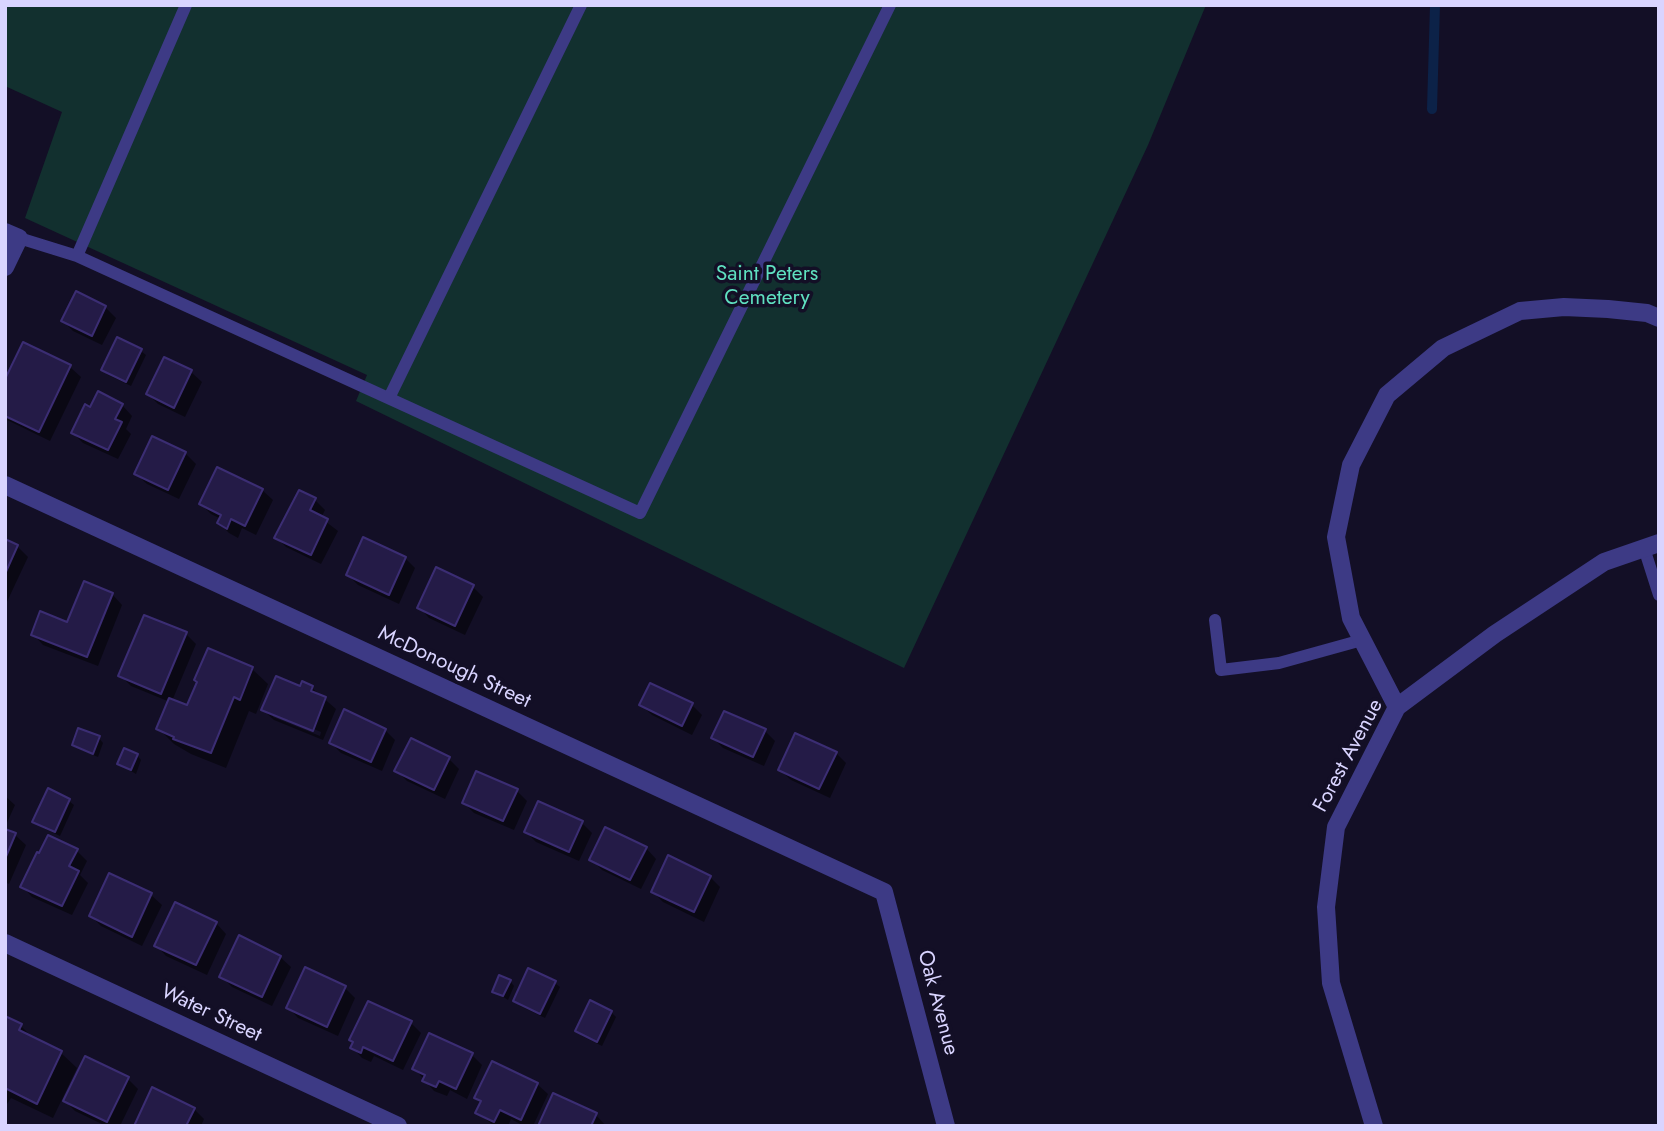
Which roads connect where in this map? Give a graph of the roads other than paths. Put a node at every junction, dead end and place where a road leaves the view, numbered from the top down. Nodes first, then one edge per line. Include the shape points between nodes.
1 (186, 5) edge
2 (581, 5) edge
3 (890, 5) edge
4 (12, 235) edge
5 (77, 256) junction
6 (5, 267) edge
7 (1659, 318) edge
8 (389, 398) junction
9 (5, 485) edge
10 (1651, 546) edge
11 (1659, 595) edge
12 (1215, 620) dead end
13 (1362, 640) junction
14 (1397, 707) junction
15 (884, 892) joint
16 (5, 943) edge
17 (398, 1126) edge
18 (946, 1126) edge
19 (1374, 1126) edge

1 - 5 lane
2 - 8 lane
3 - 8 lane via 640,513
4 - 5 lane
4 - 6 street
5 - 8 lane
7 - 13 street via 1597,308 1520,312 1443,348 1387,395 1351,464 1336,537 1351,618
9 - 15 street, McDonough Street
10 - 11 lane
10 - 14 street, Forest Avenue via 1604,562
12 - 13 lane via 1222,670 1279,663
13 - 14 street
14 - 19 street, Forest Avenue via 1336,827 1326,907 1331,983
15 - 18 street, Oak Avenue
16 - 17 street, Water Street

